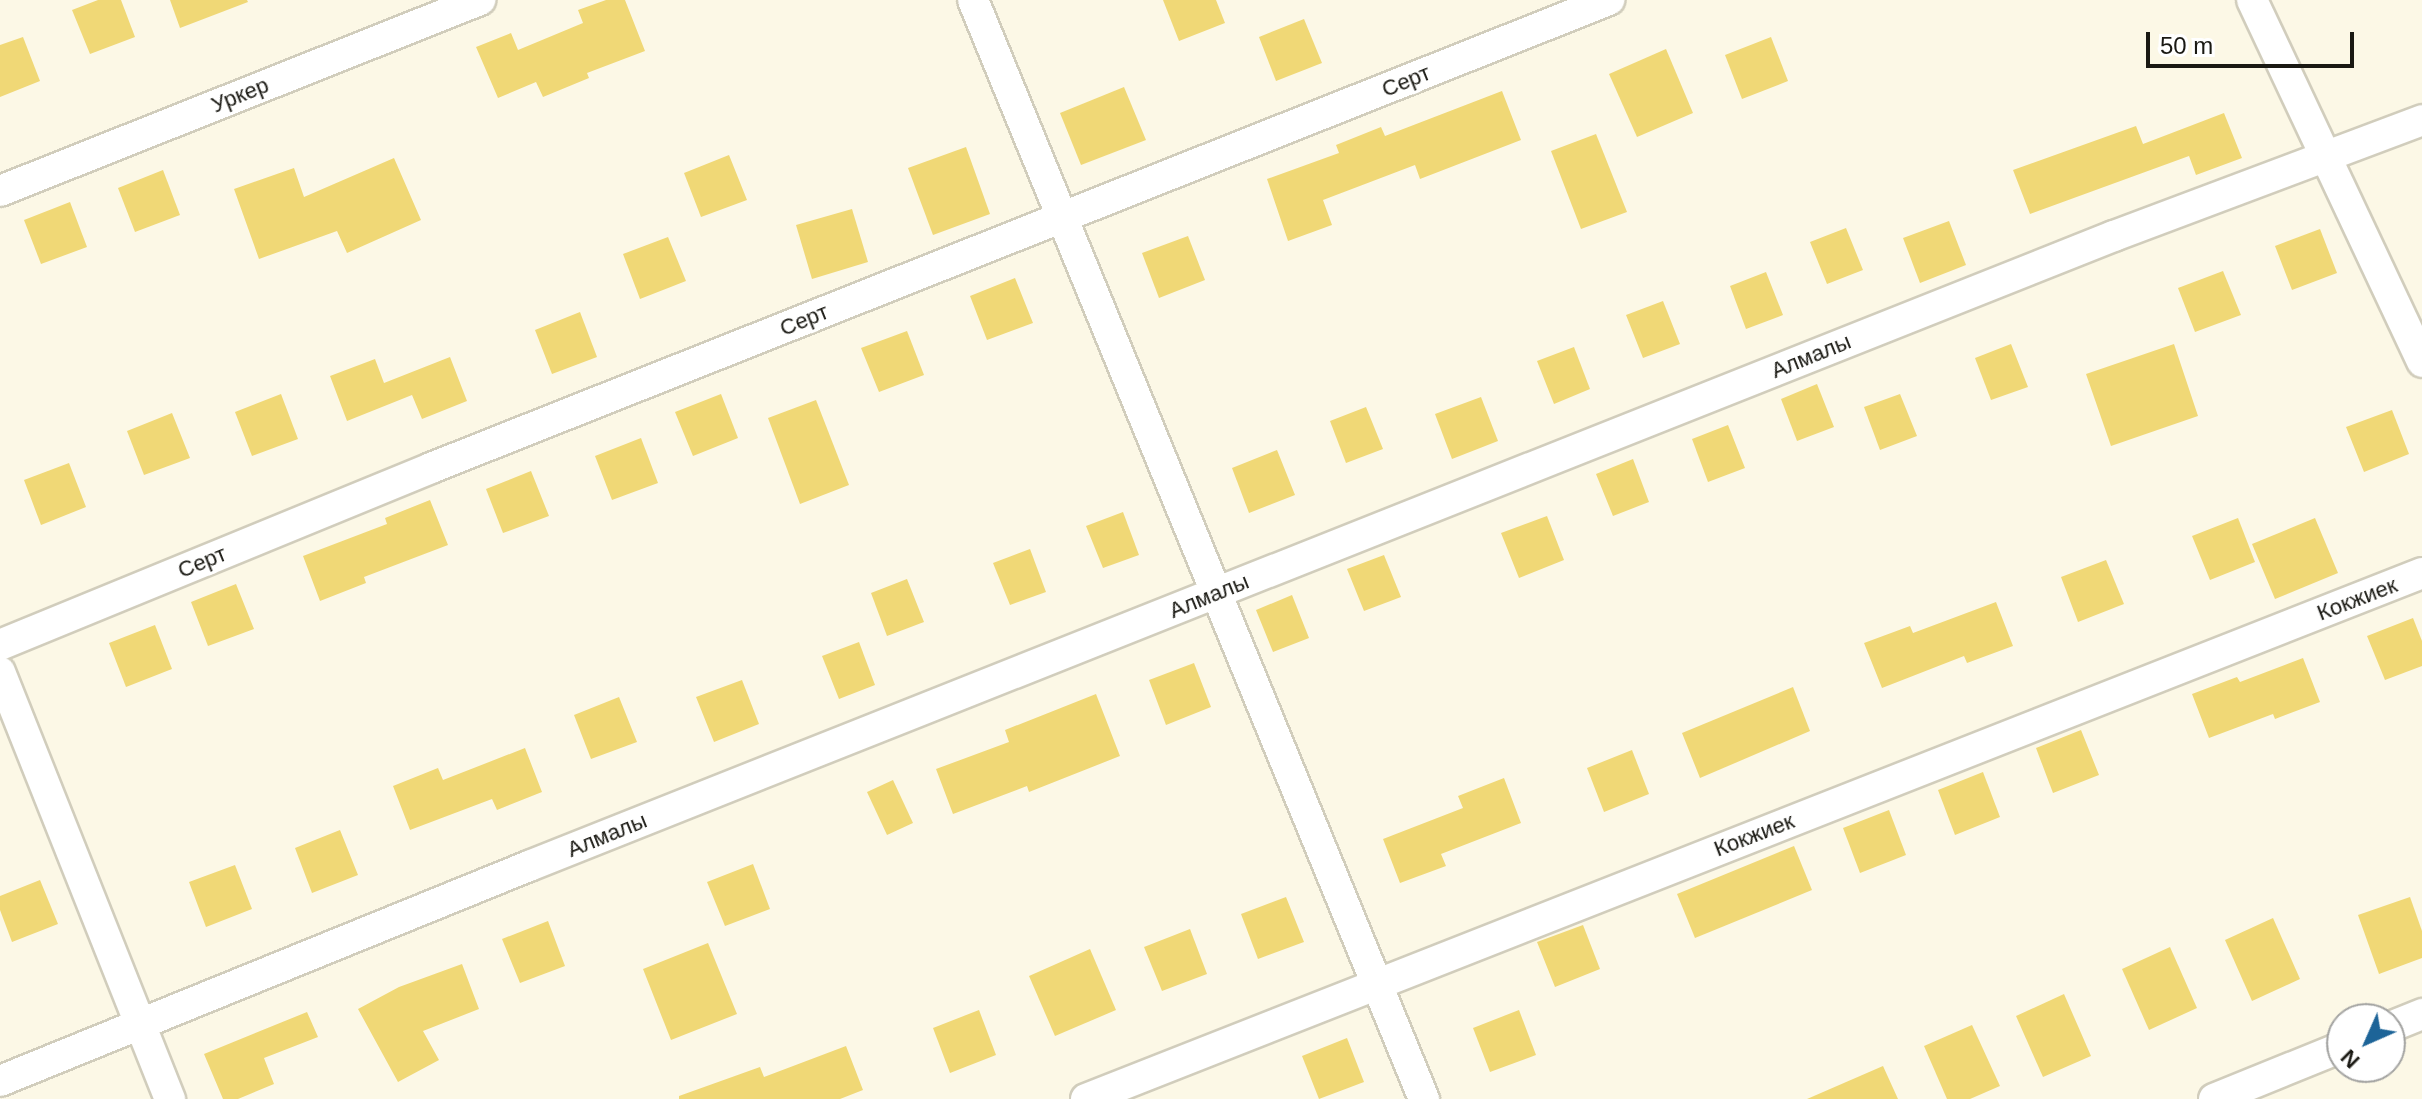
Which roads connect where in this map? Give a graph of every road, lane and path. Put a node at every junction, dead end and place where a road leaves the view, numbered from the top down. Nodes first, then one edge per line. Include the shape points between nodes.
1 (480, 0) edge
2 (973, 0) edge
3 (1609, 0) edge
4 (2252, 0) edge
5 (2422, 120) edge
6 (2325, 157) junction
7 (0, 191) edge
8 (1062, 217) junction
9 (2422, 362) edge
10 (2422, 573) edge
11 (1216, 593) junction
12 (0, 645) edge
13 (0, 672) edge
14 (1376, 983) junction
15 (140, 1023) junction
16 (2326, 1054) edge
17 (0, 1081) edge
18 (170, 1099) edge
19 (1086, 1099) edge
20 (1424, 1099) edge
21 (2214, 1099) edge

1 - 7 street, Уркер
2 - 8 street
3 - 8 street, Серт
4 - 6 street
5 - 6 street, Алмалы
6 - 9 street
6 - 11 street, Алмалы
8 - 11 street
8 - 12 street, Серт
10 - 14 street, Кокжиек
11 - 14 street
11 - 15 street, Алмалы
13 - 15 street
14 - 19 street, Кокжиек
14 - 20 street
15 - 17 street, Алмалы
15 - 18 street
16 - 21 street

